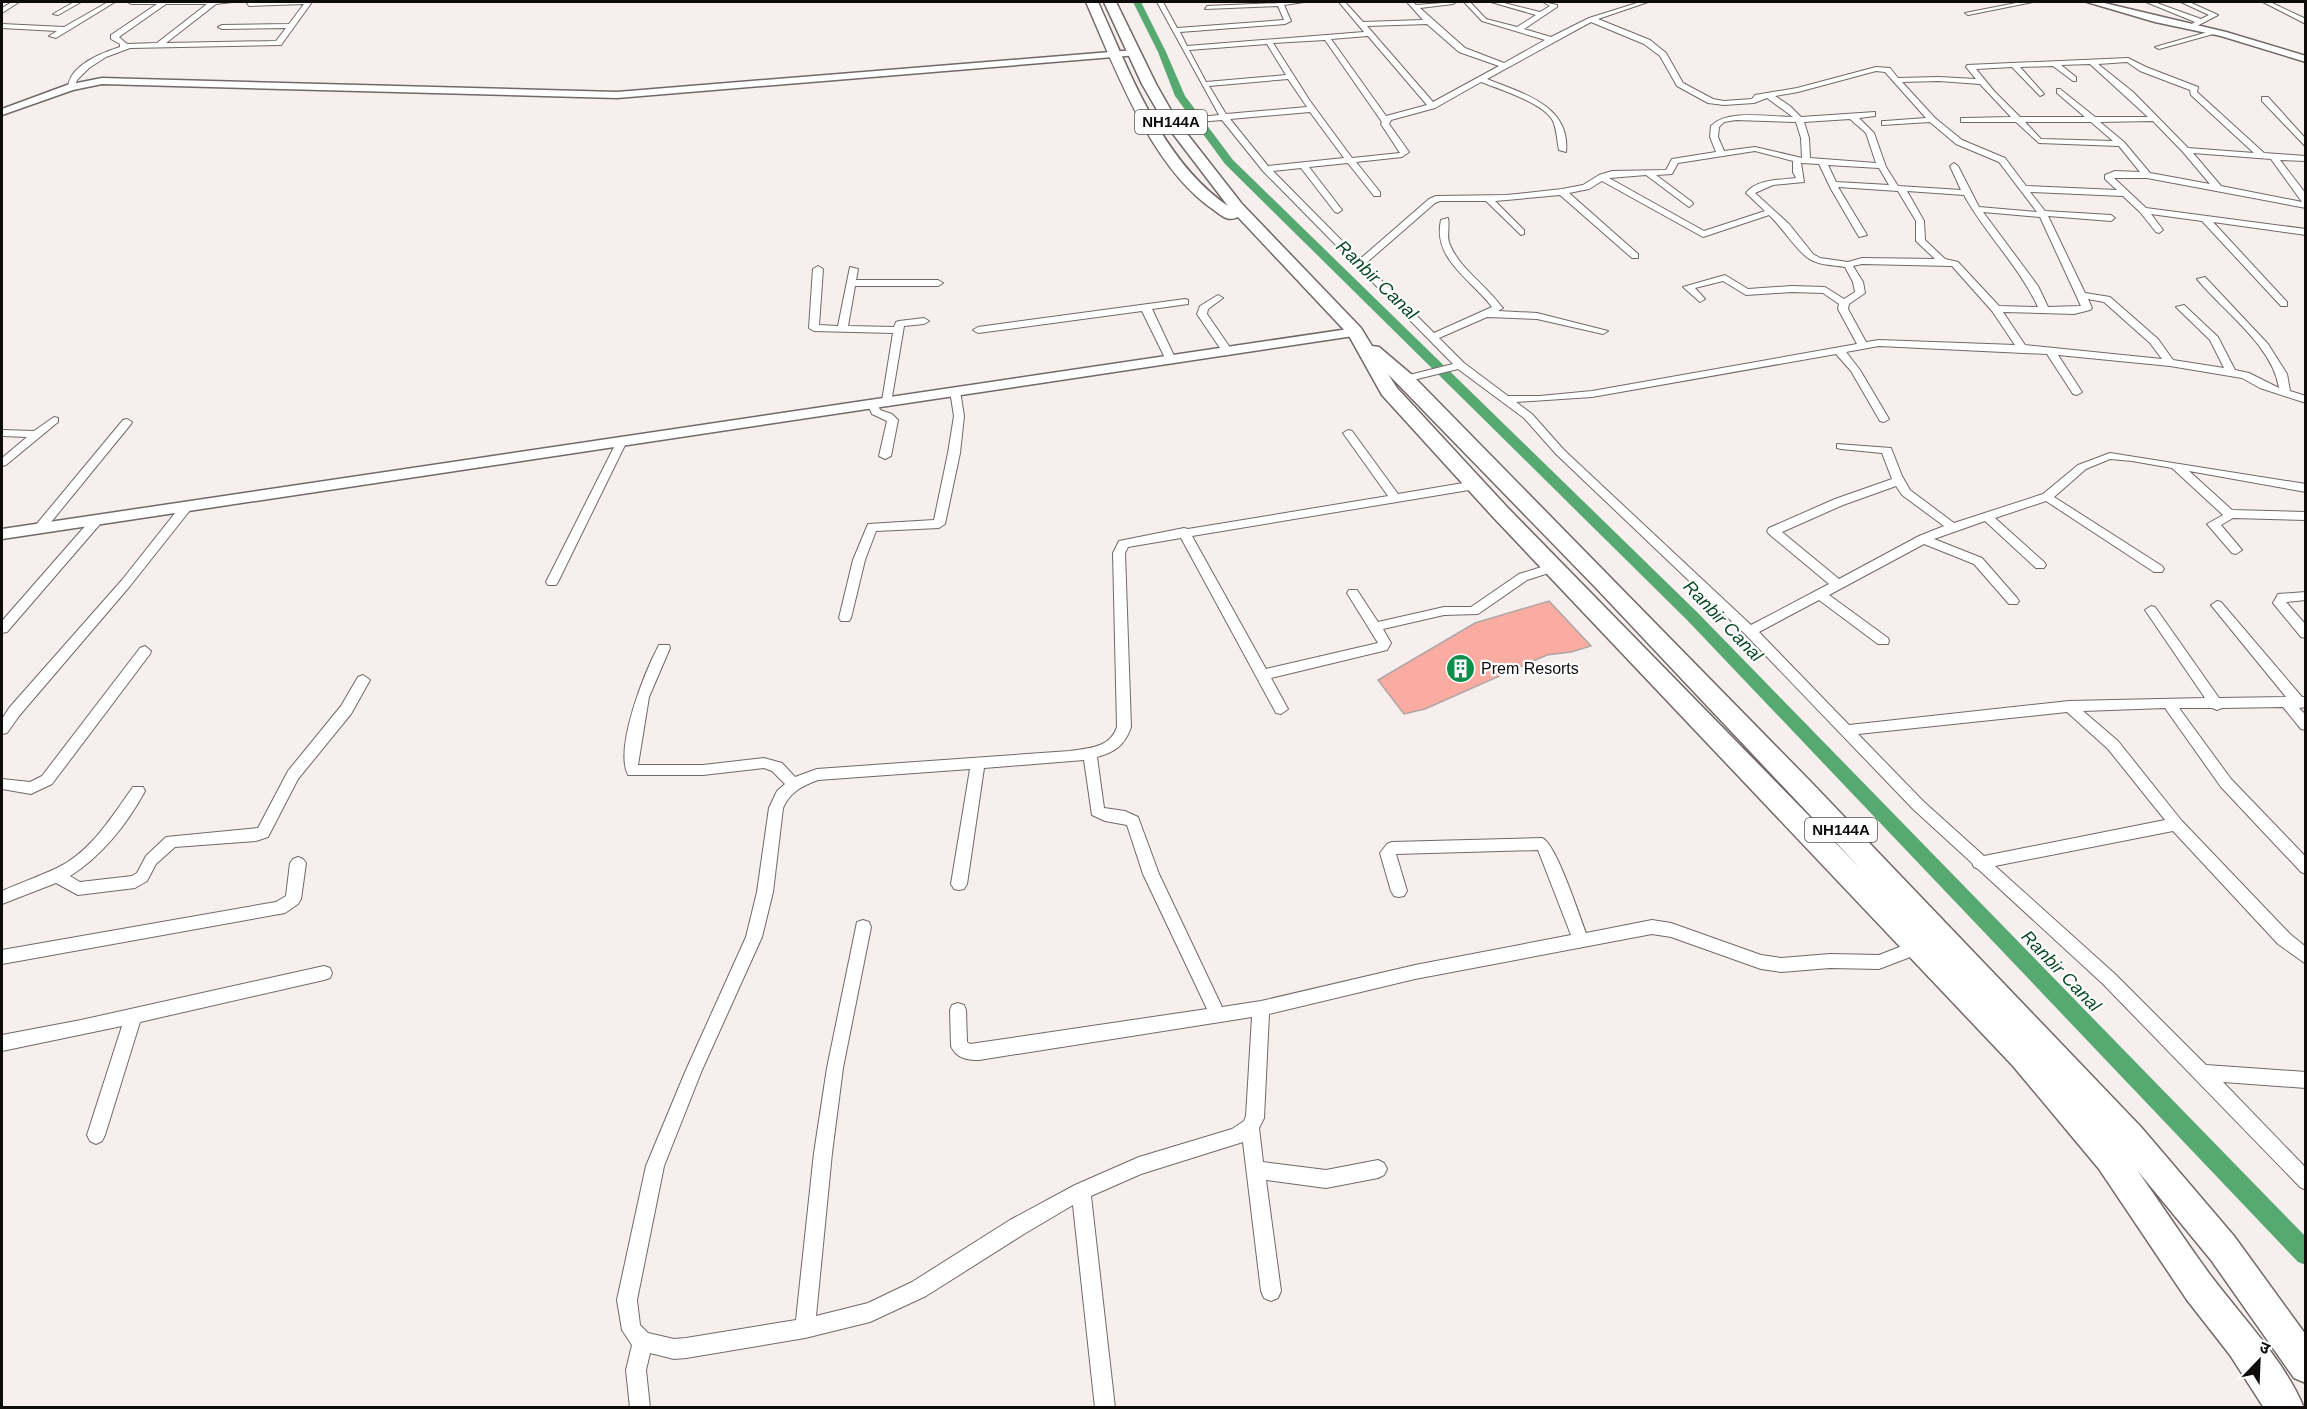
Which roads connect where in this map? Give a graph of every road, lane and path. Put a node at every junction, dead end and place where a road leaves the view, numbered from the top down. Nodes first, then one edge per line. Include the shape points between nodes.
1 (16, 2) edge
2 (78, 2) edge
3 (112, 2) edge
4 (131, 2) edge
5 (164, 2) edge
6 (214, 2) edge
7 (229, 2) edge
8 (1092, 2) edge
9 (1110, 2) edge
10 (1160, 2) edge
11 (1301, 2) edge
12 (1342, 2) edge
13 (1453, 2) edge
14 (1467, 2) edge
15 (1494, 2) edge
16 (1546, 2) edge
17 (1645, 2) edge
18 (2030, 2) edge
19 (2092, 2) edge
20 (2149, 2) edge
21 (2184, 2) edge
22 (2266, 2) edge
23 (267, 3) junction
24 (1280, 3) junction
25 (249, 4) dead end
26 (1412, 4) edge
27 (1229, 7) junction
28 (1208, 8) dead end
29 (2, 11) edge
30 (1968, 13) dead end
31 (56, 14) dead end
32 (255, 14) dead end
33 (1542, 15) junction
34 (1591, 19) junction
35 (1429, 22) junction
36 (2201, 22) junction
37 (2306, 22) edge
38 (1363, 24) junction
39 (2, 26) edge
40 (244, 26) junction
41 (292, 26) junction
42 (1238, 26) junction
43 (222, 27) dead end
44 (2191, 27) junction
45 (66, 29) junction
46 (1175, 30) junction
47 (1518, 30) junction
48 (2215, 32) junction
49 (1371, 34) junction
50 (53, 36) dead end
51 (1328, 38) junction
52 (1551, 39) junction
53 (1269, 42) junction
54 (160, 44) junction
55 (224, 44) junction
56 (2159, 47) dead end
57 (123, 48) junction
58 (1185, 48) junction
59 (1135, 53) junction
60 (1116, 54) junction
61 (2306, 59) edge
62 (2091, 61) junction
63 (2054, 63) junction
64 (1504, 65) junction
65 (2014, 65) junction
66 (1290, 77) junction
67 (1481, 79) junction
68 (2073, 79) dead end
69 (1896, 80) junction
70 (1982, 82) junction
71 (1204, 84) junction
72 (72, 87) junction
73 (2060, 91) dead end
74 (2040, 94) dead end
75 (1768, 95) junction
76 (2265, 99) dead end
77 (1432, 106) junction
78 (1312, 109) junction
79 (2, 112) edge
80 (1872, 114) dead end
81 (1224, 117) junction
82 (1853, 117) junction
83 (2094, 119) junction
84 (2154, 119) junction
85 (1385, 120) junction
86 (1799, 120) junction
87 (1932, 120) junction
88 (1964, 120) dead end
89 (2018, 120) junction
90 (1178, 121) junction
91 (1885, 123) dead end
92 (2121, 144) junction
93 (2305, 144) edge
94 (1563, 150) dead end
95 (2186, 150) junction
96 (1721, 154) junction
97 (2261, 155) junction
98 (2273, 156) junction
99 (2306, 159) edge
100 (1349, 161) junction
101 (1802, 161) junction
102 (1823, 163) junction
103 (1303, 165) junction
104 (1882, 165) junction
105 (1954, 166) dead end
106 (1266, 168) junction
107 (1649, 174) junction
108 (2147, 175) junction
109 (1602, 177) junction
110 (1833, 184) junction
111 (1898, 188) junction
112 (2218, 188) junction
113 (2026, 189) junction
114 (1562, 192) junction
115 (1967, 193) junction
116 (2124, 193) junction
117 (1377, 194) dead end
118 (1489, 199) junction
119 (2306, 203) edge
120 (1689, 204) dead end
121 (1976, 209) junction
122 (1338, 210) dead end
123 (2142, 210) junction
124 (1771, 212) junction
125 (2043, 214) junction
126 (2111, 218) dead end
127 (1445, 220) dead end
128 (2206, 220) junction
129 (1257, 230) junction
130 (2159, 230) dead end
131 (1521, 232) dead end
132 (2306, 232) edge
133 (1862, 236) dead end
134 (1635, 256) dead end
135 (1941, 260) junction
136 (1359, 264) junction
137 (1848, 265) junction
138 (818, 269) dead end
139 (853, 269) dead end
140 (2202, 279) dead end
141 (938, 283) dead end
142 (851, 284) junction
143 (2084, 296) junction
144 (1218, 298) dead end
145 (1700, 299) dead end
146 (1185, 302) dead end
147 (1844, 303) junction
148 (2284, 304) dead end
149 (2181, 307) dead end
150 (1146, 308) junction
151 (1996, 309) junction
152 (2044, 311) junction
153 (1486, 314) junction
154 (924, 321) dead end
155 (842, 329) junction
156 (898, 330) junction
157 (978, 330) dead end
158 (1603, 331) dead end
159 (1433, 337) junction
160 (1359, 338) junction
161 (1862, 344) junction
162 (2022, 348) junction
163 (1838, 349) junction
164 (1228, 352) junction
165 (2051, 352) junction
166 (1171, 360) junction
167 (2170, 363) junction
168 (1454, 366) junction
169 (2230, 371) junction
170 (1405, 379) junction
171 (2077, 392) dead end
172 (2285, 393) junction
173 (956, 396) junction
174 (1505, 399) junction
175 (2306, 400) edge
176 (877, 406) junction
177 (1884, 419) dead end
178 (54, 420) dead end
179 (127, 422) dead end
180 (2, 433) edge
181 (1348, 433) dead end
182 (38, 434) junction
183 (622, 441) junction
184 (1841, 446) dead end
185 (885, 456) dead end
186 (2, 463) edge
187 (2175, 465) junction
188 (1899, 482) junction
189 (1475, 485) junction
190 (2306, 488) edge
191 (2047, 497) junction
192 (1396, 499) junction
193 (187, 507) junction
194 (2229, 514) junction
195 (2306, 516) edge
196 (1988, 518) junction
197 (1952, 527) junction
198 (90, 528) junction
199 (39, 529) junction
200 (1185, 532) junction
201 (2, 535) edge
202 (1923, 539) junction
203 (2236, 550) dead end
204 (2040, 565) dead end
205 (1554, 567) junction
206 (2158, 569) dead end
207 (552, 582) dead end
208 (1837, 584) junction
209 (1353, 593) dead end
210 (1821, 595) junction
211 (2306, 596) edge
212 (2013, 601) dead end
213 (2217, 605) dead end
214 (2151, 610) dead end
215 (845, 618) dead end
216 (1374, 627) junction
217 (2, 629) edge
218 (1750, 631) junction
219 (2306, 634) edge
220 (1882, 641) dead end
221 (664, 648) dead end
222 (145, 651) dead end
223 (1262, 675) junction
224 (363, 680) dead end
225 (2297, 703) edge
226 (2169, 704) junction
227 (2217, 705) junction
228 (2069, 706) junction
229 (1281, 709) dead end
230 (2306, 725) edge
231 (2, 729) edge
232 (1848, 730) junction
233 (1090, 753) junction
234 (978, 762) junction
235 (2, 784) edge
236 (793, 784) junction
237 (138, 791) dead end
238 (2176, 824) junction
239 (1979, 862) junction
240 (298, 863) dead end
241 (2306, 868) edge
242 (56, 875) junction
243 (959, 885) dead end
244 (1399, 891) dead end
245 (2, 897) edge
246 (863, 927) dead end
247 (1581, 940) junction
248 (1920, 946) junction
249 (2, 957) edge
250 (2306, 957) edge
251 (324, 973) dead end
252 (1261, 1008) junction
253 (958, 1010) dead end
254 (1218, 1015) junction
255 (134, 1016) junction
256 (2, 1043) edge
257 (2202, 1073) junction
258 (2306, 1080) edge
259 (1250, 1126) junction
260 (96, 1135) dead end
261 (1378, 1169) dead end
262 (1256, 1170) junction
263 (2306, 1180) edge
264 (1081, 1191) junction
265 (2199, 1288) junction
266 (1272, 1291) dead end
267 (805, 1328) junction
268 (643, 1342) junction
269 (2300, 1354) edge
270 (640, 1407) edge
271 (1105, 1407) edge
272 (2264, 1407) edge
273 (2286, 1407) edge

1 - 29 street
2 - 31 street
3 - 45 street
4 - 5 street
5 - 6 street
5 - 57 street via 114,37 124,43
6 - 7 street
6 - 54 street
8 - 60 highway
9 - 59 highway, NH144A
10 - 46 street
11 - 24 street
12 - 38 street
13 - 26 street
14 - 47 street via 1484,20
15 - 33 street
16 - 33 street via 1555,6
17 - 34 street
18 - 30 street
19 - 44 street
20 - 36 street
21 - 36 street via 2215,14
22 - 37 street
23 - 25 street
23 - 32 street
23 - 41 street via 309,2
24 - 27 street
24 - 42 street via 1287,21
26 - 35 street
27 - 28 street
27 - 42 street
33 - 47 street
34 - 52 street
34 - 75 street via 1647,42 1663,55 1680,84 1711,101 1754,101
35 - 38 street
35 - 64 street via 1462,50
36 - 44 street
38 - 49 street
39 - 45 street
40 - 41 street
40 - 43 street
40 - 55 street
41 - 55 street via 278,43
42 - 46 street
44 - 48 street
45 - 50 street
46 - 58 street
47 - 52 street
48 - 56 street
48 - 61 street
49 - 51 street
49 - 77 street
51 - 53 street
51 - 85 street
52 - 64 street
53 - 58 street
53 - 66 street
54 - 55 street
54 - 57 street
57 - 72 street via 76,74
58 - 71 street
59 - 60 street
59 - 90 highway, NH144A via 1149,84
60 - 72 street via 617,96 121,80
60 - 129 highway via 1140,106 1185,175 1221,210
62 - 63 street
62 - 84 street
62 - 97 street via 2128,60 2195,89 2194,93
63 - 65 street
63 - 68 street
64 - 67 street
65 - 70 street via 1970,67
65 - 74 street
66 - 71 street
66 - 78 street
67 - 77 street
67 - 94 street via 1556,118
69 - 70 street
69 - 75 street via 1887,70 1876,69
69 - 87 street
70 - 89 street
71 - 81 street
72 - 79 street
73 - 83 street
75 - 86 street
76 - 93 street
77 - 85 street
78 - 81 street
78 - 100 street
80 - 82 street
81 - 90 street
81 - 106 street
82 - 86 street
82 - 104 street via 1869,131
83 - 84 street
83 - 89 street
83 - 92 street
84 - 95 street
85 - 100 street via 1405,153
86 - 96 street via 1722,120 1715,126 1714,137
86 - 101 street via 1807,139
87 - 91 street
87 - 113 street via 1966,146 2000,158
88 - 89 street
89 - 92 street via 2041,141
90 - 129 highway, NH144A
92 - 108 street
95 - 97 street
95 - 112 street
96 - 101 street via 1755,149
96 - 107 street via 1675,161 1669,172
97 - 98 street
98 - 99 street
98 - 119 street
100 - 103 street
100 - 117 street
101 - 102 street
101 - 124 street via 1797,172 1801,180 1772,183 1749,191
102 - 104 street
102 - 110 street
103 - 106 street
103 - 122 street
104 - 111 street
105 - 115 street
106 - 136 street
107 - 109 street
107 - 120 street
108 - 112 street
108 - 116 street via 2109,175 2108,179
109 - 114 street via 1586,188
109 - 124 street via 1703,234
110 - 111 street
110 - 133 street
111 - 115 street
111 - 135 street via 1920,221 1922,241
112 - 119 street
113 - 116 street
113 - 125 street
114 - 118 street
114 - 134 street
115 - 121 street
116 - 123 street
118 - 131 street
118 - 136 street via 1446,197 1432,201
121 - 125 street
121 - 152 street via 2033,286
123 - 128 street
123 - 130 street
124 - 137 street via 1814,258
125 - 126 street
125 - 143 street
127 - 153 street via 1445,243 1498,306
128 - 132 street
128 - 148 street
129 - 160 highway, NH144A
135 - 137 street via 1862,261
135 - 151 street via 1955,264
136 - 159 street
137 - 147 street via 1860,293
138 - 155 street via 813,326
139 - 142 street
140 - 172 street via 2264,346 2282,374
141 - 142 street
142 - 155 street
143 - 152 street via 2084,310
143 - 167 street via 2106,299 2154,341
144 - 164 street via 1202,314
145 - 147 street via 1688,287 1725,278 1746,292 1825,290
146 - 150 street
147 - 161 street via 1844,314
149 - 169 street via 2214,339
150 - 157 street
150 - 166 street
151 - 152 street
151 - 162 street
153 - 158 street via 1536,316
153 - 159 street
154 - 156 street via 902,322
155 - 156 street
156 - 176 street
159 - 168 street
160 - 164 street
160 - 170 highway, NH144A
160 - 189 highway via 1389,391
161 - 162 street
161 - 163 street
162 - 165 street
163 - 174 street via 1592,394
163 - 177 street
164 - 166 street
165 - 167 street
165 - 171 street
166 - 173 street
167 - 169 street
168 - 170 street
168 - 174 street
169 - 172 street
170 - 269 highway, NH144A via 1756,739 2094,1097 2211,1232
172 - 175 street
173 - 176 street
173 - 215 street via 959,416 939,524 872,527 859,560
174 - 218 street via 1528,416 1560,452
176 - 183 street
176 - 185 street via 893,420
178 - 182 street
179 - 199 street
180 - 182 street
181 - 192 street
182 - 186 street
183 - 193 street
183 - 207 street
184 - 188 street via 1887,450
187 - 190 street
187 - 191 street via 2110,456 2082,467
187 - 194 street
188 - 197 street via 1906,492
188 - 208 street via 1839,502 1773,531
189 - 192 street
189 - 205 highway
191 - 196 street
191 - 206 street
192 - 200 street
193 - 198 street
193 - 231 street
194 - 195 street
194 - 203 street via 2213,524
196 - 197 street
196 - 204 street
197 - 202 street
198 - 199 street
198 - 217 street
199 - 201 street
200 - 223 street
200 - 233 street via 1120,546 1124,727 1113,746
202 - 208 street
202 - 212 street via 1978,561
205 - 216 street via 1523,577 1474,610 1444,611
205 - 248 highway
208 - 210 street
209 - 216 street
210 - 218 street
210 - 220 street
211 - 219 street via 2282,597 2279,603
213 - 225 street
214 - 227 street
216 - 223 street via 1385,643 1382,647
218 - 232 street
221 - 236 street via 642,697 630,763 633,771 703,770 764,763 777,767
222 - 235 street via 47,780 31,788
223 - 229 street
224 - 242 street via 346,710 293,775 262,833 171,841 135,882 78,889
225 - 227 street
225 - 230 street
226 - 227 street
226 - 228 street
226 - 241 street via 2226,783
228 - 232 street
228 - 238 street via 2113,745
232 - 239 street via 1917,804
233 - 234 street
233 - 254 street via 1097,811 1102,816 1134,821 1155,883
234 - 236 street via 817,774
234 - 243 street
236 - 268 street via 784,790 776,808 765,892 754,937 655,1166 627,1300 632,1330
237 - 242 street via 94,847
238 - 239 street
238 - 250 street via 2284,939
239 - 257 street via 2109,979
240 - 249 street via 292,899 280,908
242 - 245 street
244 - 247 street via 1388,853 1392,848 1542,844
246 - 267 street via 829,1111
247 - 248 street via 1660,928 1761,962 1782,965 1879,962
247 - 252 street via 1415,972
248 - 265 highway via 2072,1110 2141,1201
251 - 255 street
252 - 254 street
252 - 259 street via 1257,1100
253 - 254 street via 958,1046 968,1053
255 - 256 street
255 - 260 street
257 - 258 street
257 - 263 street
259 - 262 street
259 - 264 street via 1216,1144 1139,1166
261 - 262 street via 1326,1179
262 - 266 street
264 - 267 street via 894,1303
264 - 271 street
265 - 272 street
265 - 273 highway
267 - 268 street via 686,1348
268 - 270 street via 636,1370

